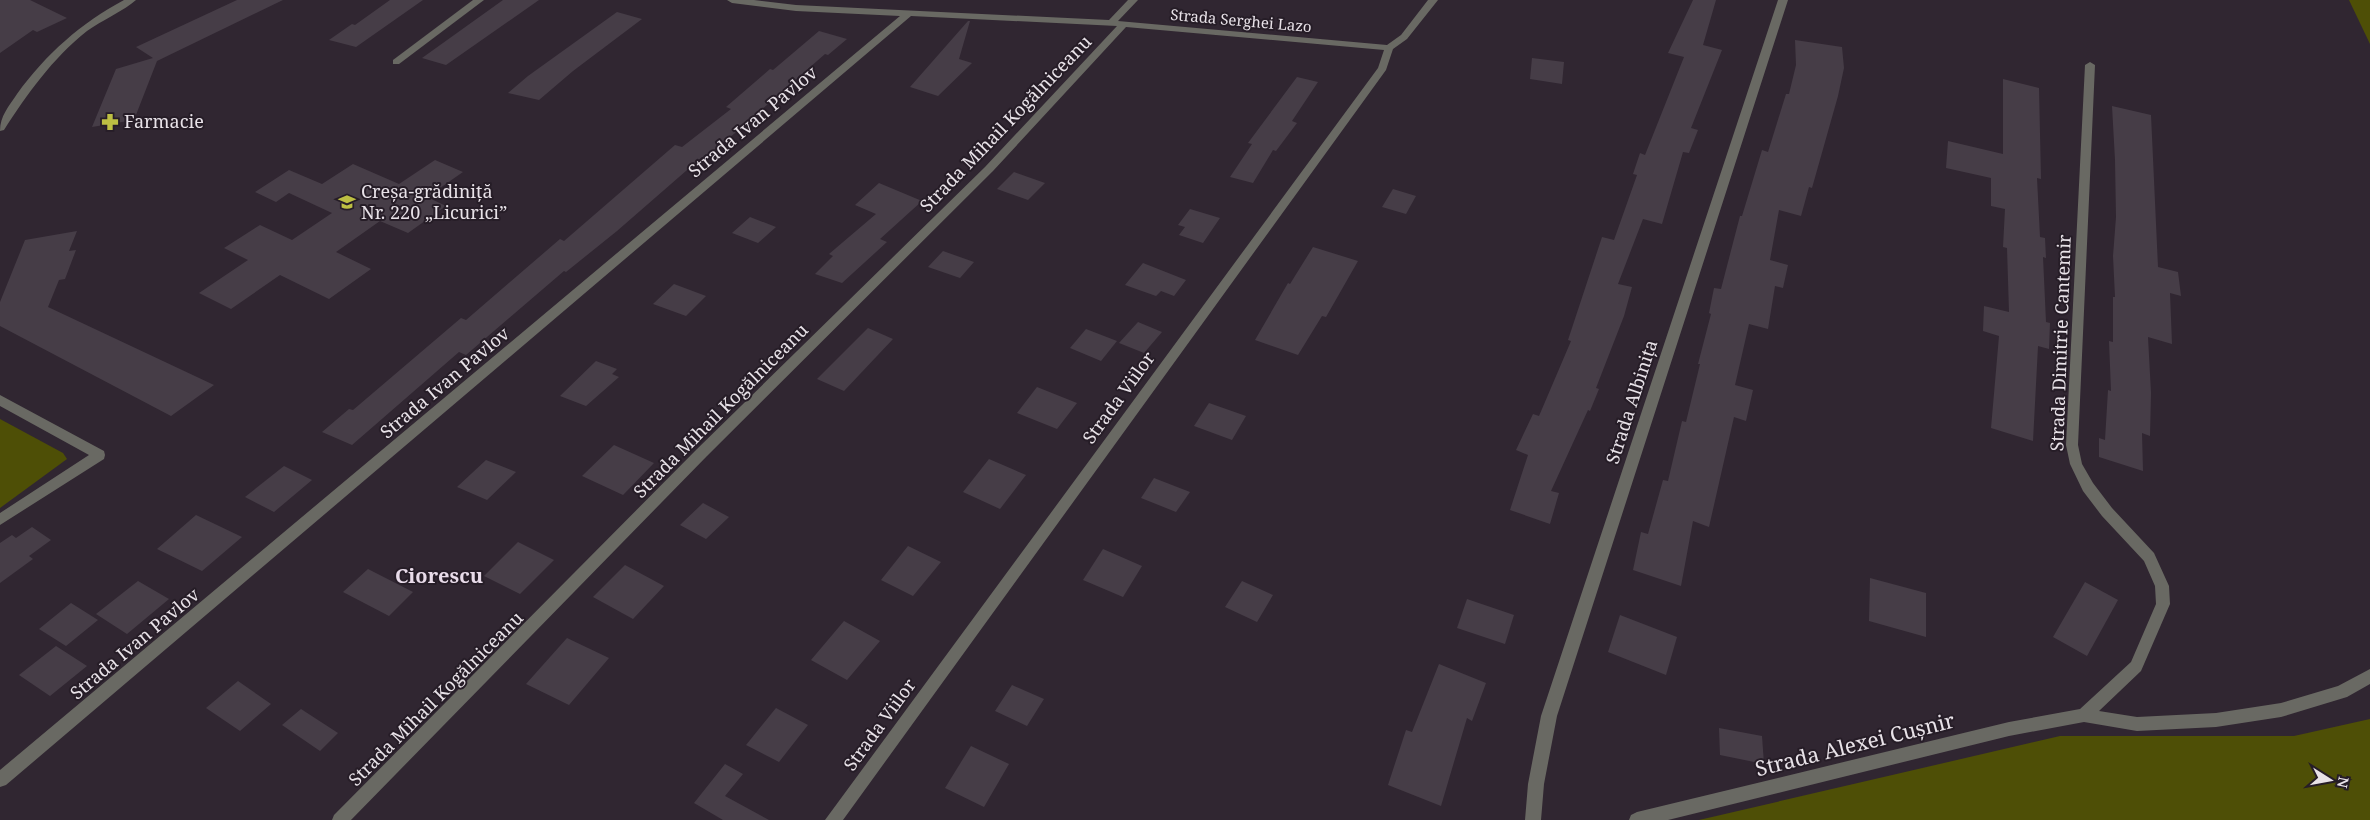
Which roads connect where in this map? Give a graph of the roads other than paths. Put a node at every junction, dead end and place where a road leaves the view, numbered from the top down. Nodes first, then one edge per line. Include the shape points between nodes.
1 (131, 0) edge
2 (479, 0) edge
3 (732, 0) edge
4 (1133, 0) edge
5 (1433, 0) edge
6 (1783, 0) edge
7 (818, 4) edge
8 (910, 12) junction
9 (1118, 24) junction
10 (1388, 48) junction
11 (396, 62) dead end
12 (2090, 65) dead end
13 (0, 128) edge
14 (0, 400) edge
15 (0, 520) edge
16 (2370, 676) edge
17 (2084, 715) junction
18 (0, 780) edge
19 (340, 820) edge
20 (833, 820) edge
21 (1534, 820) edge
22 (1637, 820) edge

1 - 13 street via 96,19 59,49 16,102
2 - 11 street
3 - 7 street, Strada Serghei Lazo
4 - 9 street, Strada Mihail Kogălniceanu
5 - 10 street via 1404,37
6 - 21 street, Strada Albinița via 1549,716 1536,784
7 - 8 street, Strada Serghei Lazo
8 - 9 street, Strada Serghei Lazo
8 - 18 street, Strada Ivan Pavlov
9 - 10 street, Strada Serghei Lazo
9 - 19 street, Strada Mihail Kogălniceanu via 1083,71 940,218 752,402
10 - 20 street, Strada Viilor via 1383,68
12 - 17 street, Strada Dimitrie Cantemir via 2072,445 2076,464 2088,487 2149,557 2162,586 2163,604 2136,666
14 - 15 street via 99,455
16 - 17 street via 2342,692 2290,708 2216,720 2138,724
17 - 22 street, Strada Alexei Cușnir via 2008,729

